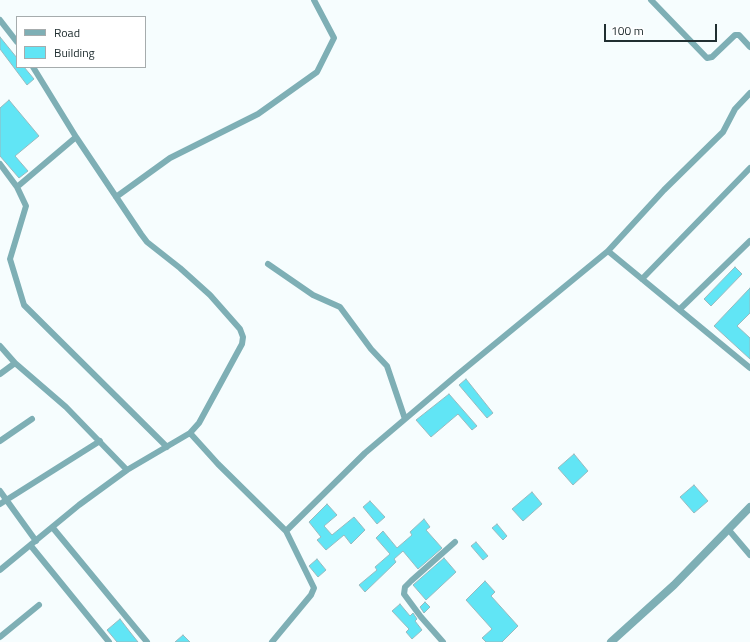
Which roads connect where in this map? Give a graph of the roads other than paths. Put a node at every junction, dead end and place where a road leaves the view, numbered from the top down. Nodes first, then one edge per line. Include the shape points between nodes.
1 (314, 0) edge
2 (651, 0) edge
3 (0, 20) edge
4 (16, 41) edge
5 (750, 47) edge
6 (34, 68) edge
7 (750, 93) edge
8 (76, 137) junction
9 (0, 164) edge
10 (750, 168) edge
11 (18, 187) junction
12 (116, 198) junction
13 (750, 241) edge
14 (608, 251) junction
15 (268, 264) dead end
16 (642, 278) junction
17 (680, 309) junction
18 (0, 346) edge
19 (15, 363) junction
20 (750, 368) edge
21 (0, 374) edge
22 (32, 419) dead end
23 (405, 419) junction
24 (190, 433) junction
25 (0, 440) edge
26 (100, 441) junction
27 (167, 447) junction
28 (127, 470) junction
29 (0, 491) edge
30 (6, 500) junction
31 (0, 504) edge
32 (750, 507) edge
33 (53, 528) junction
34 (728, 529) junction
35 (286, 531) junction
36 (36, 542) junction
37 (455, 542) dead end
38 (31, 546) junction
39 (750, 555) edge
40 (0, 570) edge
41 (38, 605) dead end
42 (0, 636) edge
43 (109, 642) edge
44 (147, 642) edge
45 (272, 642) edge
46 (443, 642) edge
47 (611, 642) edge

1 - 12 street via 334,38 317,72 258,114 170,158
2 - 5 street via 707,58 712,57 735,35 739,35
3 - 4 street
6 - 8 street
7 - 14 street via 735,108 723,132 664,190
8 - 11 street
8 - 12 street
9 - 11 street
10 - 16 street
11 - 27 street via 26,206 10,259 24,305
12 - 24 street via 147,242 210,295 240,329 243,337 199,423
13 - 17 street
14 - 16 street
14 - 23 street
15 - 23 street via 313,295 340,307 387,366
16 - 17 street
17 - 20 street
18 - 19 street
19 - 21 street
19 - 26 street via 66,407
22 - 25 street
23 - 35 street via 360,458
24 - 27 street
24 - 35 street
26 - 28 street
26 - 30 street
27 - 28 street
28 - 33 street via 79,505
29 - 30 street
30 - 31 street
30 - 36 street
32 - 34 street
33 - 36 street
33 - 44 street
34 - 39 street
34 - 47 street via 674,585
35 - 45 street via 314,588
36 - 38 street
37 - 46 street via 405,587 404,594
38 - 40 street
38 - 43 street
41 - 42 street

